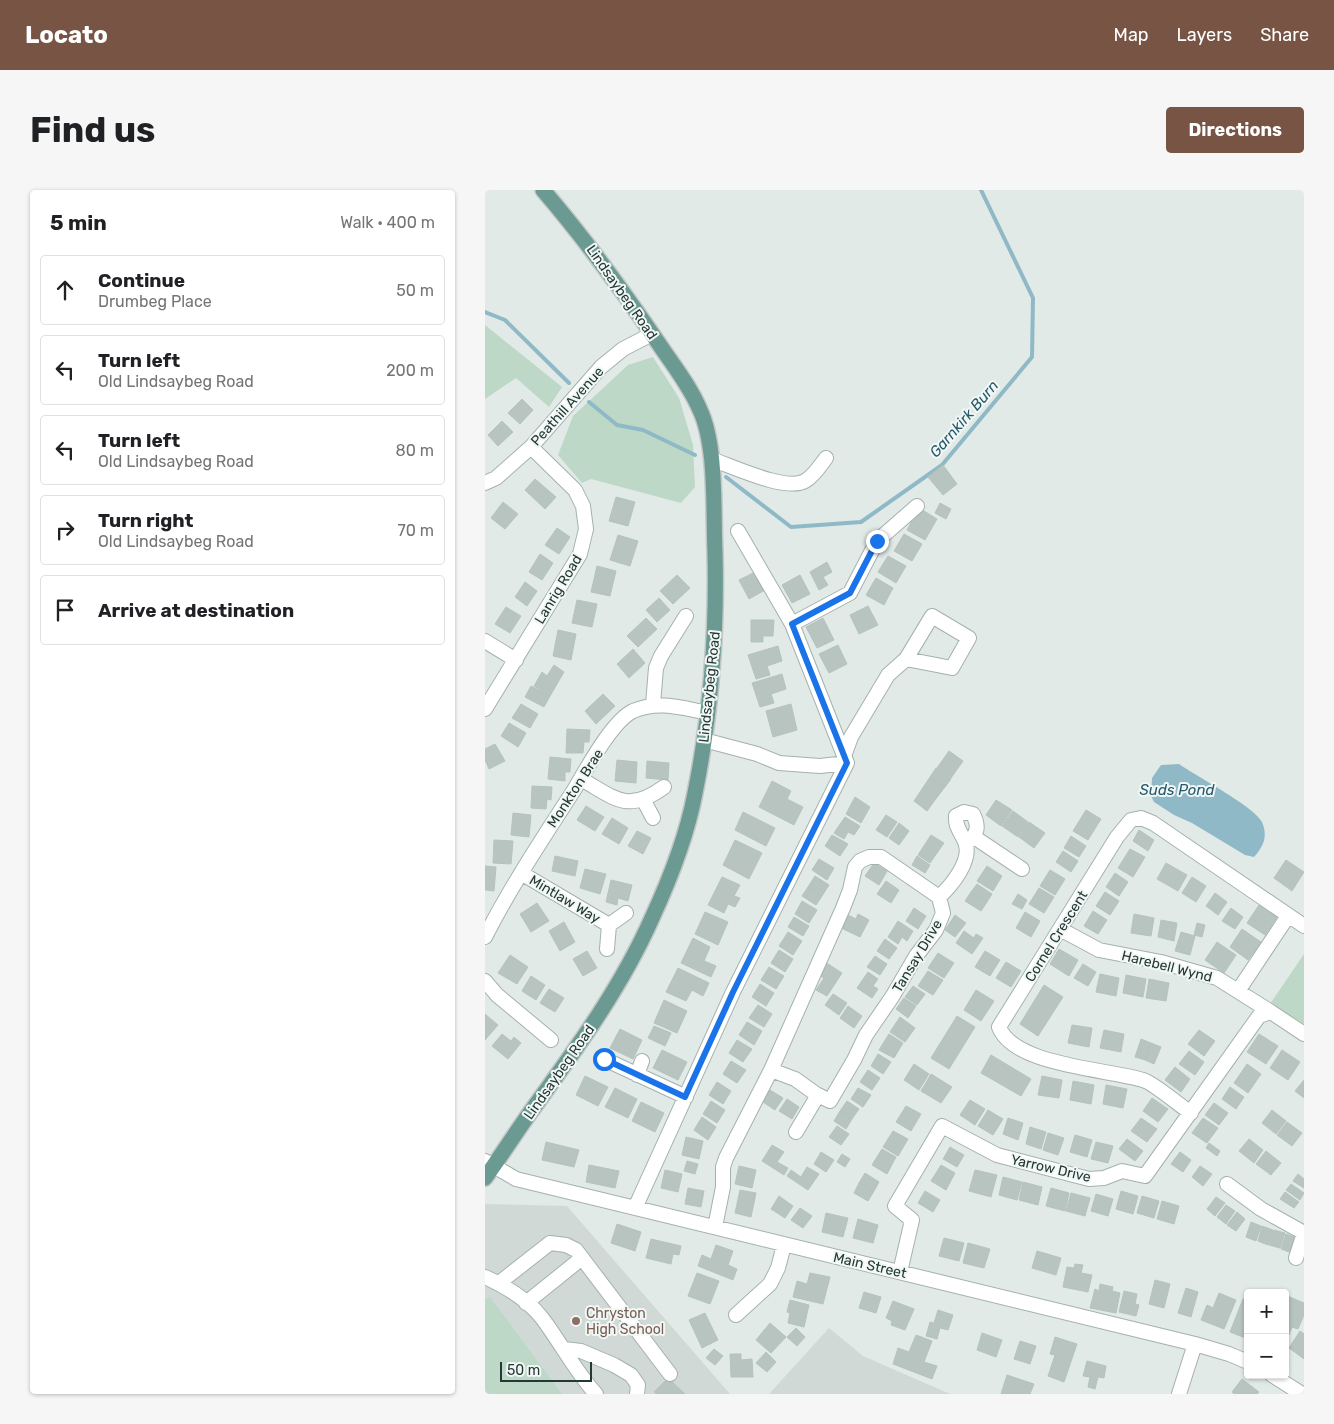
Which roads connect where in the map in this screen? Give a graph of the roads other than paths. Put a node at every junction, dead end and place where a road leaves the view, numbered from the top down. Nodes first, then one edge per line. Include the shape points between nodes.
1 (543, 190) edge
2 (652, 334) junction
3 (531, 446) junction
4 (826, 458) dead end
5 (711, 459) junction
6 (485, 483) edge
7 (917, 506) dead end
8 (738, 531) dead end
9 (686, 616) dead end
10 (792, 624) junction
11 (485, 641) edge
12 (906, 659) junction
13 (516, 660) junction
14 (653, 704) junction
15 (485, 709) edge
16 (708, 713) junction
17 (704, 740) junction
18 (846, 759) junction
19 (581, 779) junction
20 (664, 786) dead end
21 (643, 799) junction
22 (653, 818) dead end
23 (1022, 869) dead end
24 (521, 873) junction
25 (939, 898) junction
26 (627, 913) dead end
27 (1288, 916) junction
28 (609, 925) junction
29 (1304, 926) edge
30 (1060, 929) junction
31 (485, 937) edge
32 (607, 949) dead end
33 (485, 980) edge
34 (1238, 991) junction
35 (1271, 1012) junction
36 (1304, 1034) edge
37 (551, 1040) dead end
38 (604, 1059) dead end
39 (642, 1061) dead end
40 (771, 1070) junction
41 (637, 1074) junction
42 (818, 1094) junction
43 (685, 1097) junction
44 (1191, 1113) junction
45 (796, 1132) dead end
46 (488, 1169) edge
47 (1227, 1184) dead end
48 (635, 1208) junction
49 (715, 1227) junction
50 (1304, 1233) edge
51 (785, 1245) junction
52 (582, 1258) junction
53 (1296, 1258) dead end
54 (900, 1272) junction
55 (485, 1277) edge
56 (499, 1283) junction
57 (526, 1303) junction
58 (736, 1315) dead end
59 (1195, 1344) junction
60 (564, 1349) junction
61 (1244, 1360) edge
62 (670, 1374) dead end
63 (1278, 1379) edge
64 (596, 1394) edge
65 (637, 1394) edge
66 (1179, 1394) edge
67 (1302, 1394) edge

1 - 2 main road, Lindsaybeg Road via 584,238
2 - 3 street, Peathill Avenue via 623,349 601,367
2 - 5 main road, Lindsaybeg Road via 701,410
3 - 6 street, Peathill Avenue
3 - 13 street, Lanrig Road via 575,490 583,506 586,529 580,554
4 - 5 street via 810,478 794,484 763,478
5 - 16 main road, Lindsaybeg Road via 715,580
7 - 10 street via 877,541 850,593
8 - 10 street
9 - 14 street via 656,668
10 - 18 street
11 - 13 street
12 - 12 street via 932,616 969,638 951,668
12 - 18 street via 888,675 851,737
13 - 15 street, Lanrig Road
14 - 16 street, Monkton Brae
14 - 19 street, Monkton Brae via 631,712 619,722
16 - 17 main road, Lindsaybeg Road
17 - 18 street via 757,754 779,764 820,766
17 - 46 main road, Lindsaybeg Road via 695,795 681,842 633,957 589,1031
18 - 43 street
19 - 21 street via 619,800
19 - 24 street, Monkton Brae
20 - 21 street
21 - 22 street
23 - 25 street via 970,840 959,876
24 - 28 street, Mintlaw Way
24 - 31 street, Monkton Brae
25 - 40 street, Tansay Drive via 881,858 869,857 860,861 855,867 843,908
25 - 42 street, Tansay Drive via 943,913 936,930 865,1035 831,1101
26 - 28 street, Mintlaw Way
27 - 29 street, Cornel Crescent
27 - 30 street, Cornel Crescent via 1141,818 1131,820 1117,837
27 - 34 street
28 - 32 street, Mintlaw Way
30 - 34 street, Harebell Wynd via 1099,950 1161,962 1217,978
30 - 44 street, Cornel Crescent via 999,1027 1003,1037 1029,1053 1064,1064 1145,1080
33 - 37 street via 497,995
34 - 35 street, Harebell Wynd
35 - 36 street
35 - 44 street, Yarrow Drive via 1259,1016
38 - 41 street
39 - 41 street
40 - 42 street via 795,1079
40 - 49 street, Tansay Drive via 726,1158
41 - 43 street
42 - 45 street
43 - 48 street
44 - 54 street, Yarrow Drive via 1145,1176 1122,1171 1104,1178 1089,1179 997,1155 941,1126 895,1206 912,1220
46 - 48 street, Main Street
47 - 50 street via 1261,1209
48 - 49 street, Main Street
49 - 51 street, Main Street
50 - 53 street
51 - 54 street, Main Street
51 - 58 street via 770,1284
52 - 56 street via 566,1245 550,1243
52 - 57 street
52 - 62 street
54 - 59 street, Main Street
55 - 56 street
56 - 57 street
57 - 60 street via 540,1316
59 - 61 street, Main Street
59 - 66 street
60 - 64 street via 581,1378
60 - 65 street via 581,1351 631,1375 637,1385
63 - 67 street

